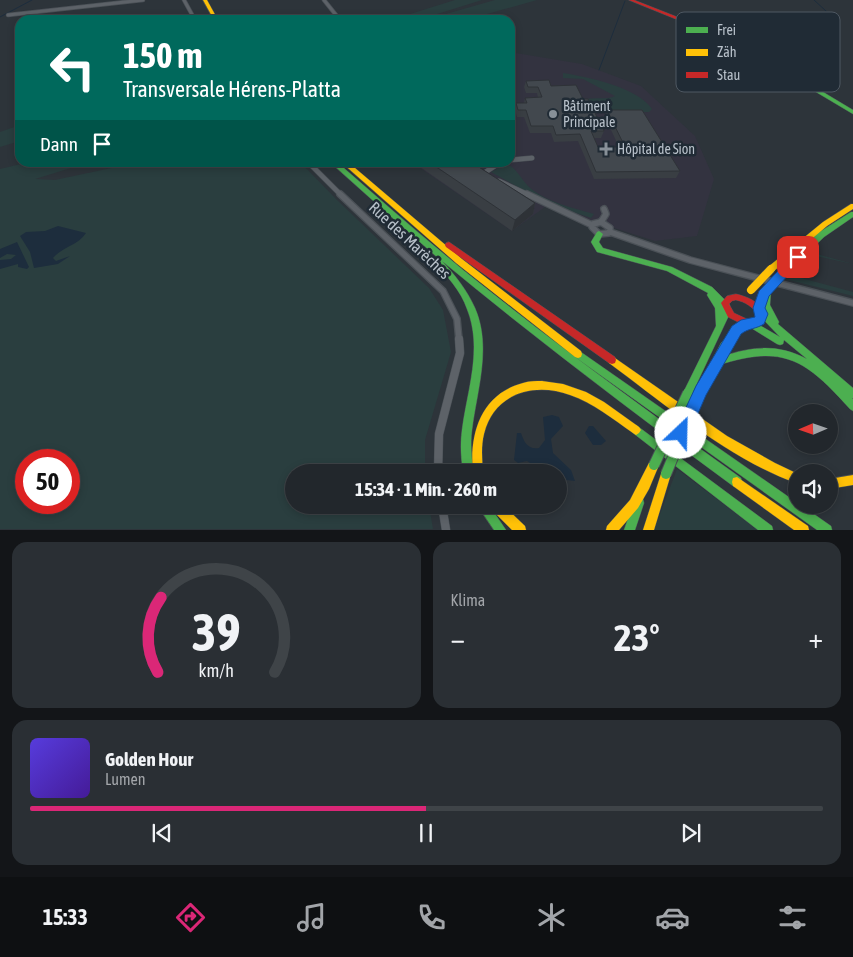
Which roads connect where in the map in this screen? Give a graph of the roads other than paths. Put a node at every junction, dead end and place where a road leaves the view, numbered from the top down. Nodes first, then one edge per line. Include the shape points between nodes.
1 (143, 0) edge
2 (184, 0) edge
3 (199, 0) edge
4 (205, 0) edge
5 (324, 0) edge
6 (631, 0) edge
7 (8, 15) dead end
8 (192, 15) edge
9 (207, 15) edge
10 (213, 15) edge
11 (338, 15) edge
12 (676, 19) edge
13 (821, 92) edge
14 (853, 112) edge
15 (532, 158) dead end
16 (515, 160) edge
17 (313, 167) edge
18 (339, 167) edge
19 (349, 167) edge
20 (497, 167) edge
21 (477, 169) edge
22 (489, 176) junction
23 (382, 197) junction
24 (853, 206) edge
25 (604, 209) dead end
26 (853, 214) edge
27 (600, 222) junction
28 (592, 225) junction
29 (610, 232) junction
30 (413, 234) junction
31 (599, 234) junction
32 (694, 281) junction
33 (710, 289) junction
34 (765, 293) junction
35 (737, 297) junction
36 (853, 303) edge
37 (726, 308) junction
38 (760, 312) junction
39 (748, 324) junction
40 (719, 328) junction
41 (808, 358) junction
42 (717, 362) junction
43 (853, 394) edge
44 (853, 406) edge
45 (438, 464) edge
46 (467, 464) edge
47 (477, 464) edge
48 (788, 475) edge
49 (853, 480) edge
50 (646, 482) junction
51 (838, 482) edge
52 (443, 514) edge
53 (489, 514) edge
54 (504, 514) edge
55 (446, 530) edge
56 (501, 530) edge
57 (521, 530) edge
58 (611, 530) edge
59 (629, 530) edge
60 (648, 530) edge
61 (768, 530) edge
62 (804, 530) edge
63 (827, 530) edge

1 - 7 street
2 - 8 street
3 - 9 main road
4 - 10 main road
5 - 11 street
6 - 12 main road
13 - 14 main road
15 - 16 street
17 - 45 street, Rue des Marèches via 432,279 443,291 457,319 460,353 439,434
18 - 30 main road
19 - 23 main road
20 - 22 street
21 - 22 street
22 - 28 street
23 - 48 main road via 727,442
23 - 63 main road via 539,323
24 - 35 main road, bridge via 825,224 751,290
25 - 27 street via 606,214
26 - 34 main road, bridge via 822,235
27 - 28 street
27 - 29 street via 608,226
28 - 31 street
29 - 31 street
29 - 36 street via 690,260
30 - 46 main road via 460,289 476,321 480,354 465,430
30 - 62 main road via 584,369
31 - 32 main road via 595,242 603,251 648,262
32 - 33 main road
32 - 40 main road via 715,301 720,315
33 - 35 main road
33 - 37 main road
34 - 38 main road
34 - 41 main road via 770,315
35 - 37 main road via 728,299
35 - 38 main road via 752,302
37 - 39 main road via 734,318
37 - 40 main road
38 - 39 main road via 760,321
38 - 41 main road
39 - 41 main road via 768,332
39 - 42 main road via 737,330
40 - 50 main road, bridge
41 - 42 main road via 761,348 741,351
41 - 43 main road
41 - 44 main road
42 - 60 main road, bridge via 697,399 666,474
47 - 61 main road via 475,440 491,405 506,393 521,387 553,386 585,396 610,410
49 - 51 main road
50 - 58 main road via 634,504
50 - 59 main road
52 - 55 street
53 - 56 main road
54 - 57 main road

